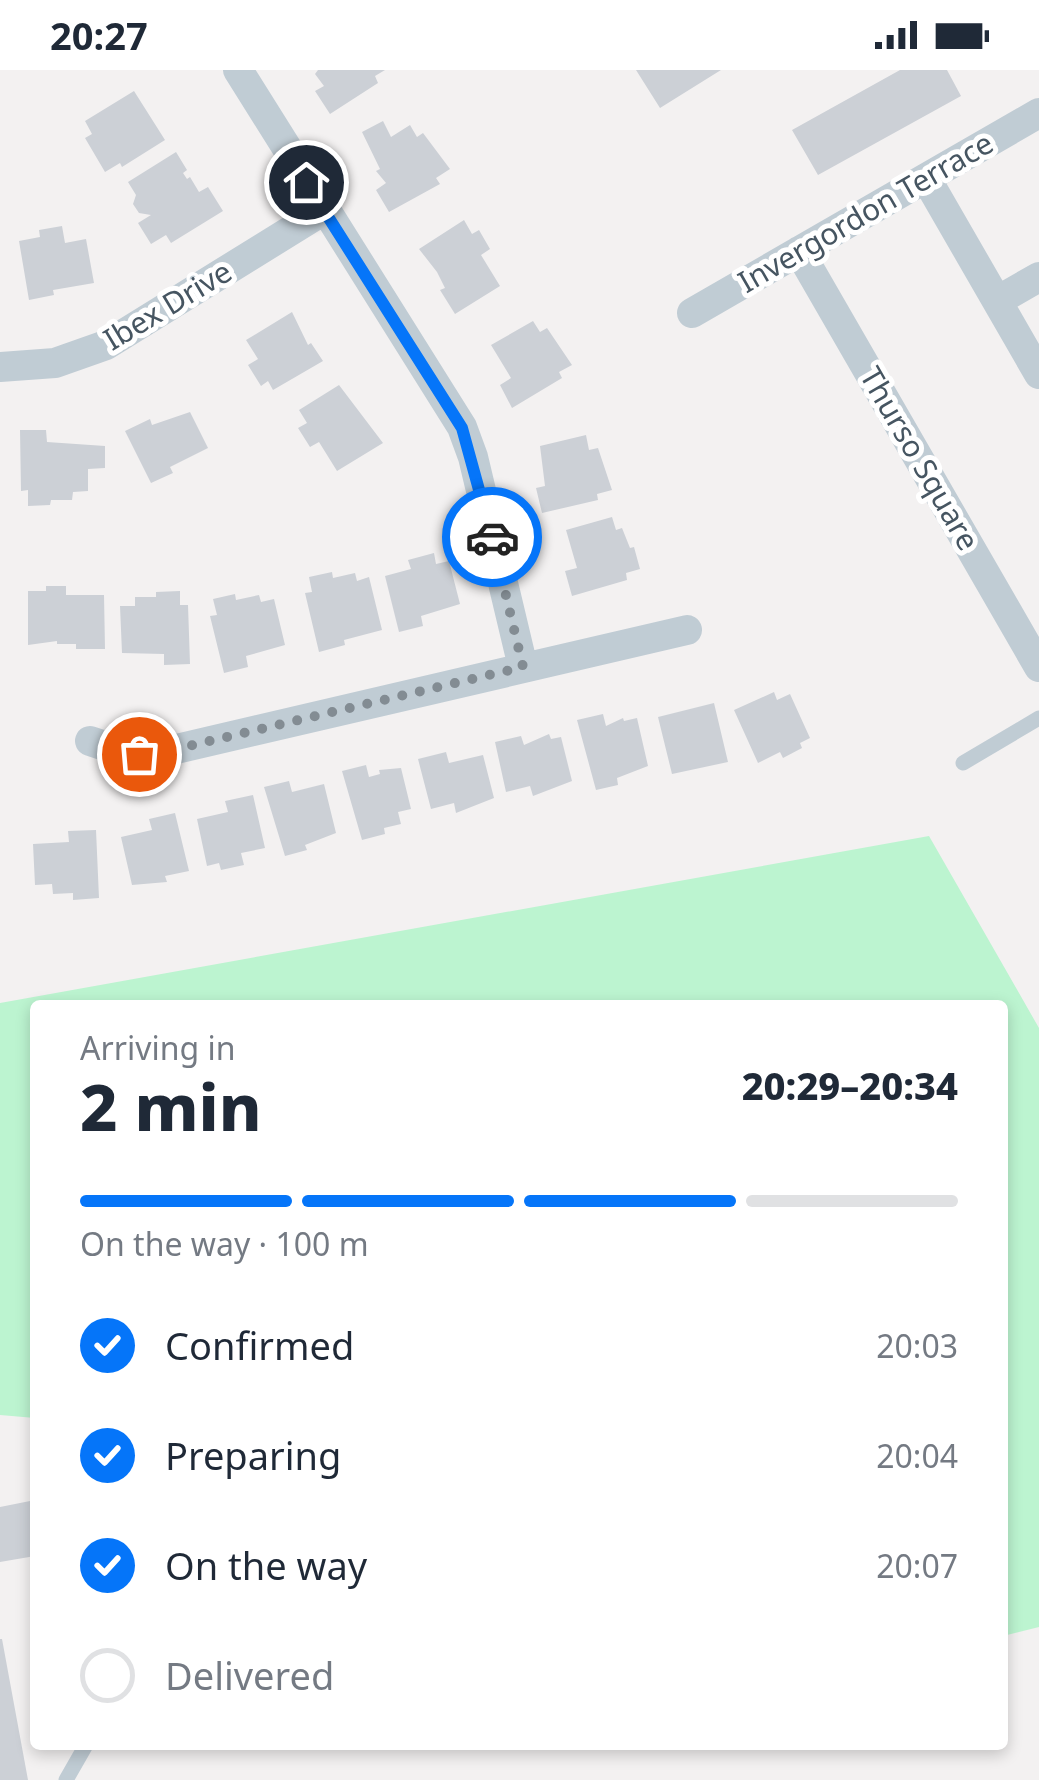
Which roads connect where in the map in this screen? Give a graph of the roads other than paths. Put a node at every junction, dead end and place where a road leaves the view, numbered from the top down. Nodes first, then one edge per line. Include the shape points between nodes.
1 (238, 70) edge
2 (1039, 113) edge
3 (926, 178) junction
4 (324, 210) junction
5 (799, 251) junction
6 (1039, 277) edge
7 (997, 302) junction
8 (692, 313) dead end
9 (0, 367) edge
10 (1039, 374) edge
11 (687, 630) dead end
12 (1031, 635) edge
13 (523, 667) junction
14 (1039, 667) edge
15 (1039, 718) edge
16 (90, 741) dead end
17 (962, 763) dead end
18 (83, 1750) edge
19 (66, 1780) edge

1 - 4 street
2 - 3 street, Invergordon Terrace
3 - 5 street, Invergordon Terrace
3 - 7 street
4 - 9 street, Ibex Drive via 106,345 55,363
4 - 13 street via 462,428
5 - 8 street, Invergordon Terrace
5 - 12 street, Thurso Square
6 - 7 street
7 - 10 street
11 - 13 street
12 - 14 street, Thurso Square
13 - 16 street via 159,753
15 - 17 lane
18 - 19 lane

